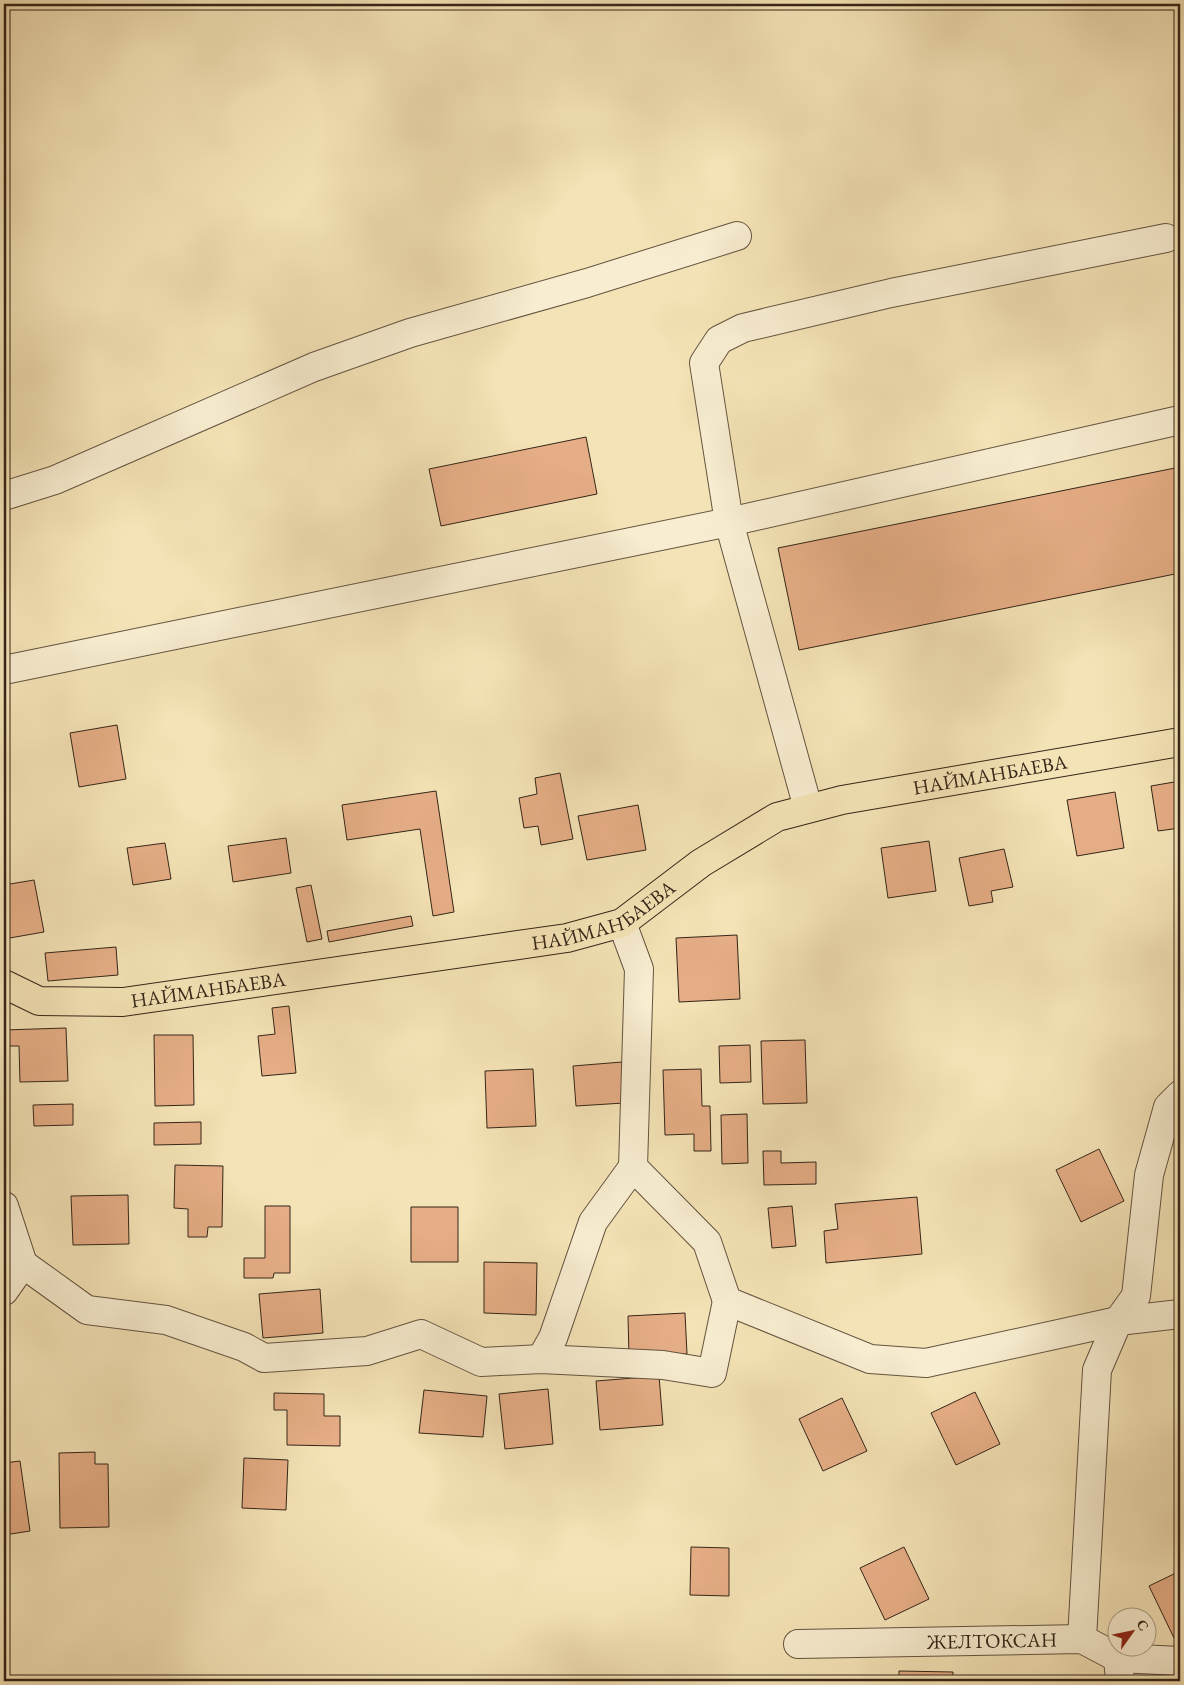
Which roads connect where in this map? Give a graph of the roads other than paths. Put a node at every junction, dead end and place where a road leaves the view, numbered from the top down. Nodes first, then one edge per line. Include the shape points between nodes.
1 (736, 236) dead end
2 (1166, 238) dead end
3 (1180, 420) edge
4 (4, 496) edge
5 (729, 522) junction
6 (4, 670) edge
7 (1180, 742) edge
8 (808, 808) junction
9 (622, 923) junction
10 (4, 984) edge
11 (1180, 1095) edge
12 (633, 1167) junction
13 (4, 1206) edge
14 (23, 1264) junction
15 (4, 1291) edge
16 (727, 1301) junction
17 (1180, 1314) edge
18 (1118, 1321) junction
19 (542, 1359) junction
20 (1082, 1639) junction
21 (798, 1644) dead end
22 (1180, 1661) edge
23 (1119, 1670) edge

1 - 4 street via 587,283 410,333 314,367 55,480
2 - 5 street via 891,293 744,328 719,340 704,363
3 - 5 street
5 - 6 street
5 - 8 street
7 - 8 main road, НАЙМАНБАЕВА
8 - 9 main road, НАЙМАНБАЕВА via 777,817 701,863
9 - 10 main road, НАЙМАНБАЕВА via 567,938 123,1002 39,1001
9 - 12 street via 639,969
11 - 18 street via 1168,1107 1149,1175 1136,1296
12 - 16 street via 707,1242
12 - 19 street via 593,1222 553,1338
13 - 14 street
14 - 15 street
14 - 19 street via 87,1310 166,1320 244,1346 264,1358 367,1351 421,1334 481,1362
16 - 18 street via 870,1358 926,1363
16 - 19 street via 712,1373 663,1365
17 - 18 street
18 - 20 street via 1097,1370
20 - 21 street, ЖЕЛТОКСАН
20 - 23 street, ЖЕЛТОКСАН
22 - 23 street, ЖЕЛТОКСАН

